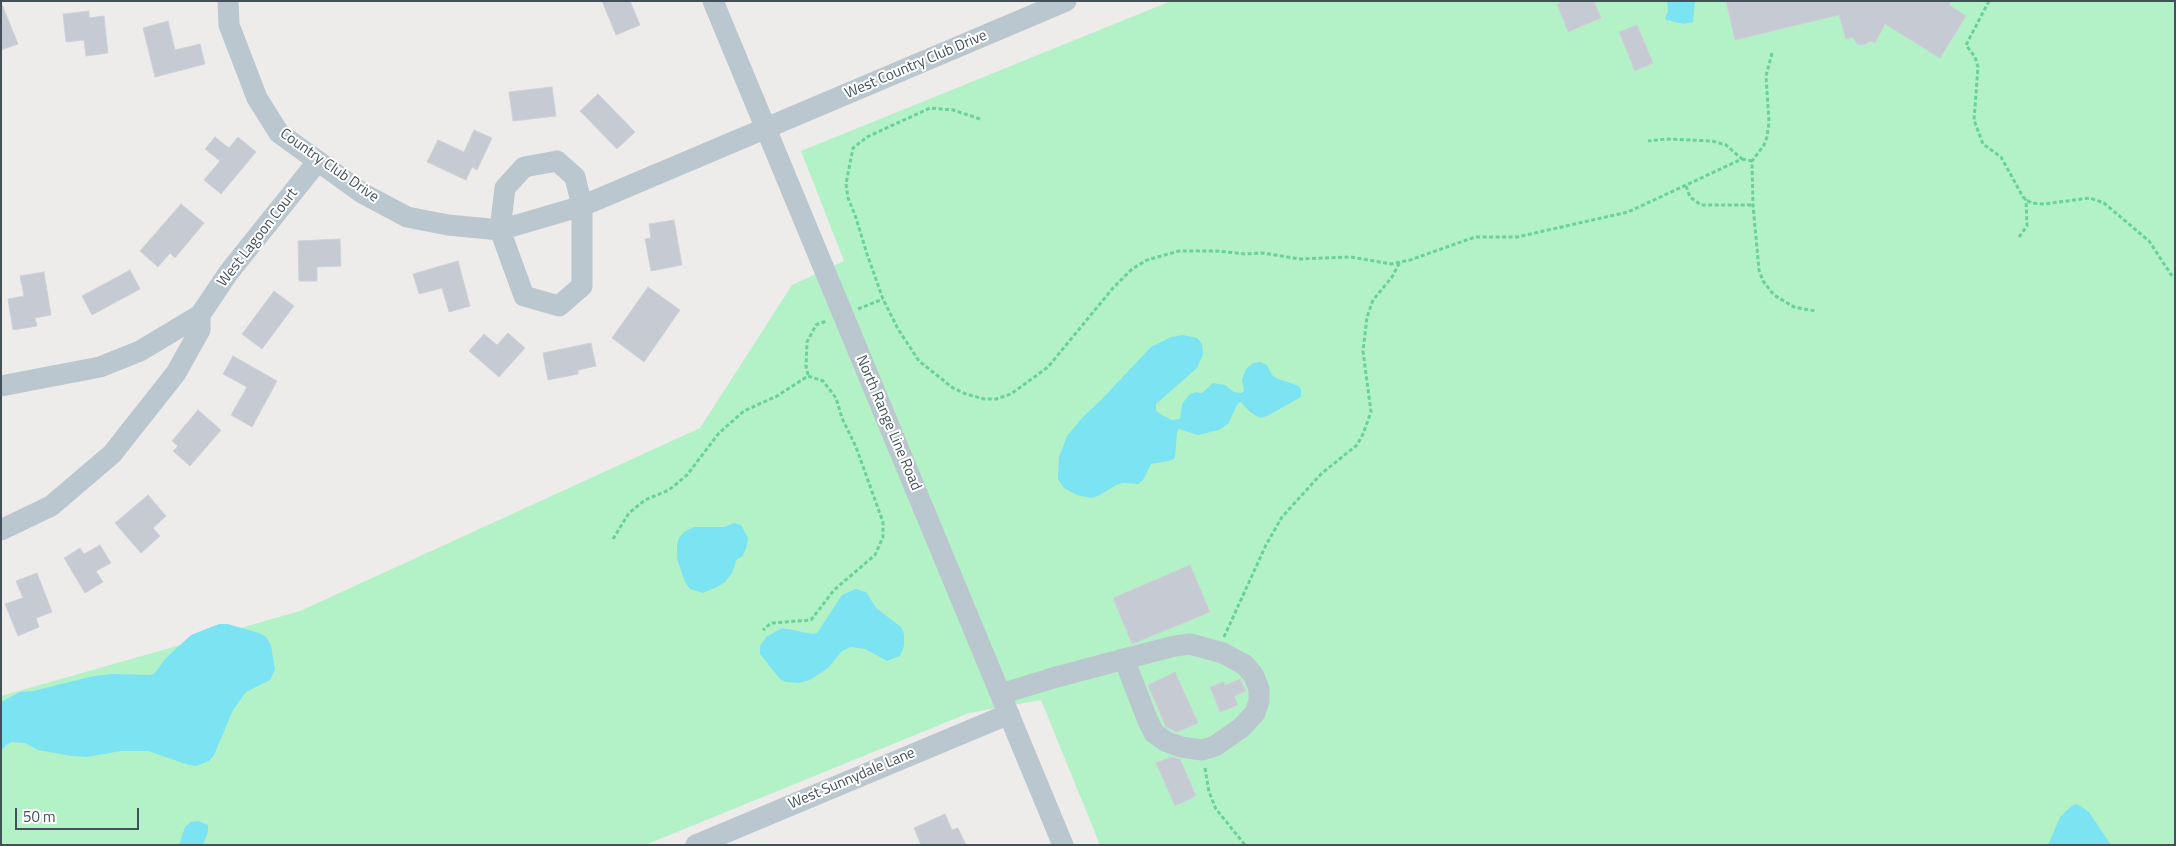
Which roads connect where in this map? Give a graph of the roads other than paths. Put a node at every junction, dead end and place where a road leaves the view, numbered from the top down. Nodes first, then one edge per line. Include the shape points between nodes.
1 (228, 1) edge
2 (713, 1) edge
3 (1066, 1) edge
4 (765, 128) junction
5 (318, 161) junction
6 (582, 206) junction
7 (500, 230) junction
8 (200, 315) junction
9 (1, 386) edge
10 (1, 530) edge
11 (1124, 659) junction
12 (1001, 694) junction
13 (1009, 714) junction
14 (696, 845) edge
15 (1063, 845) edge

1 - 5 street, Country Club Drive via 230,25 257,98 279,133
2 - 4 street, North Range Line Road
3 - 4 street, West Country Club Drive
4 - 6 street, Country Club Drive
4 - 12 street, North Range Line Road
5 - 7 street, Country Club Drive via 362,193 407,216 448,225
5 - 8 street, West Lagoon Court via 229,272
6 - 7 street, Country Club Drive
6 - 7 street via 575,177 557,161 524,167 505,188
6 - 7 street via 582,286 559,306 524,296
8 - 9 street, West Lagoon Court via 140,351 100,367
8 - 10 street, West Lagoon Court via 200,330 176,373 112,454 51,506
11 - 11 street via 1190,644 1219,652 1245,665 1254,676 1259,689 1255,713 1241,728 1215,746 1202,750 1165,741 1154,733
11 - 12 street
12 - 13 street, North Range Line Road
13 - 14 street, West Sunnydale Lane
13 - 15 street, North Range Line Road

